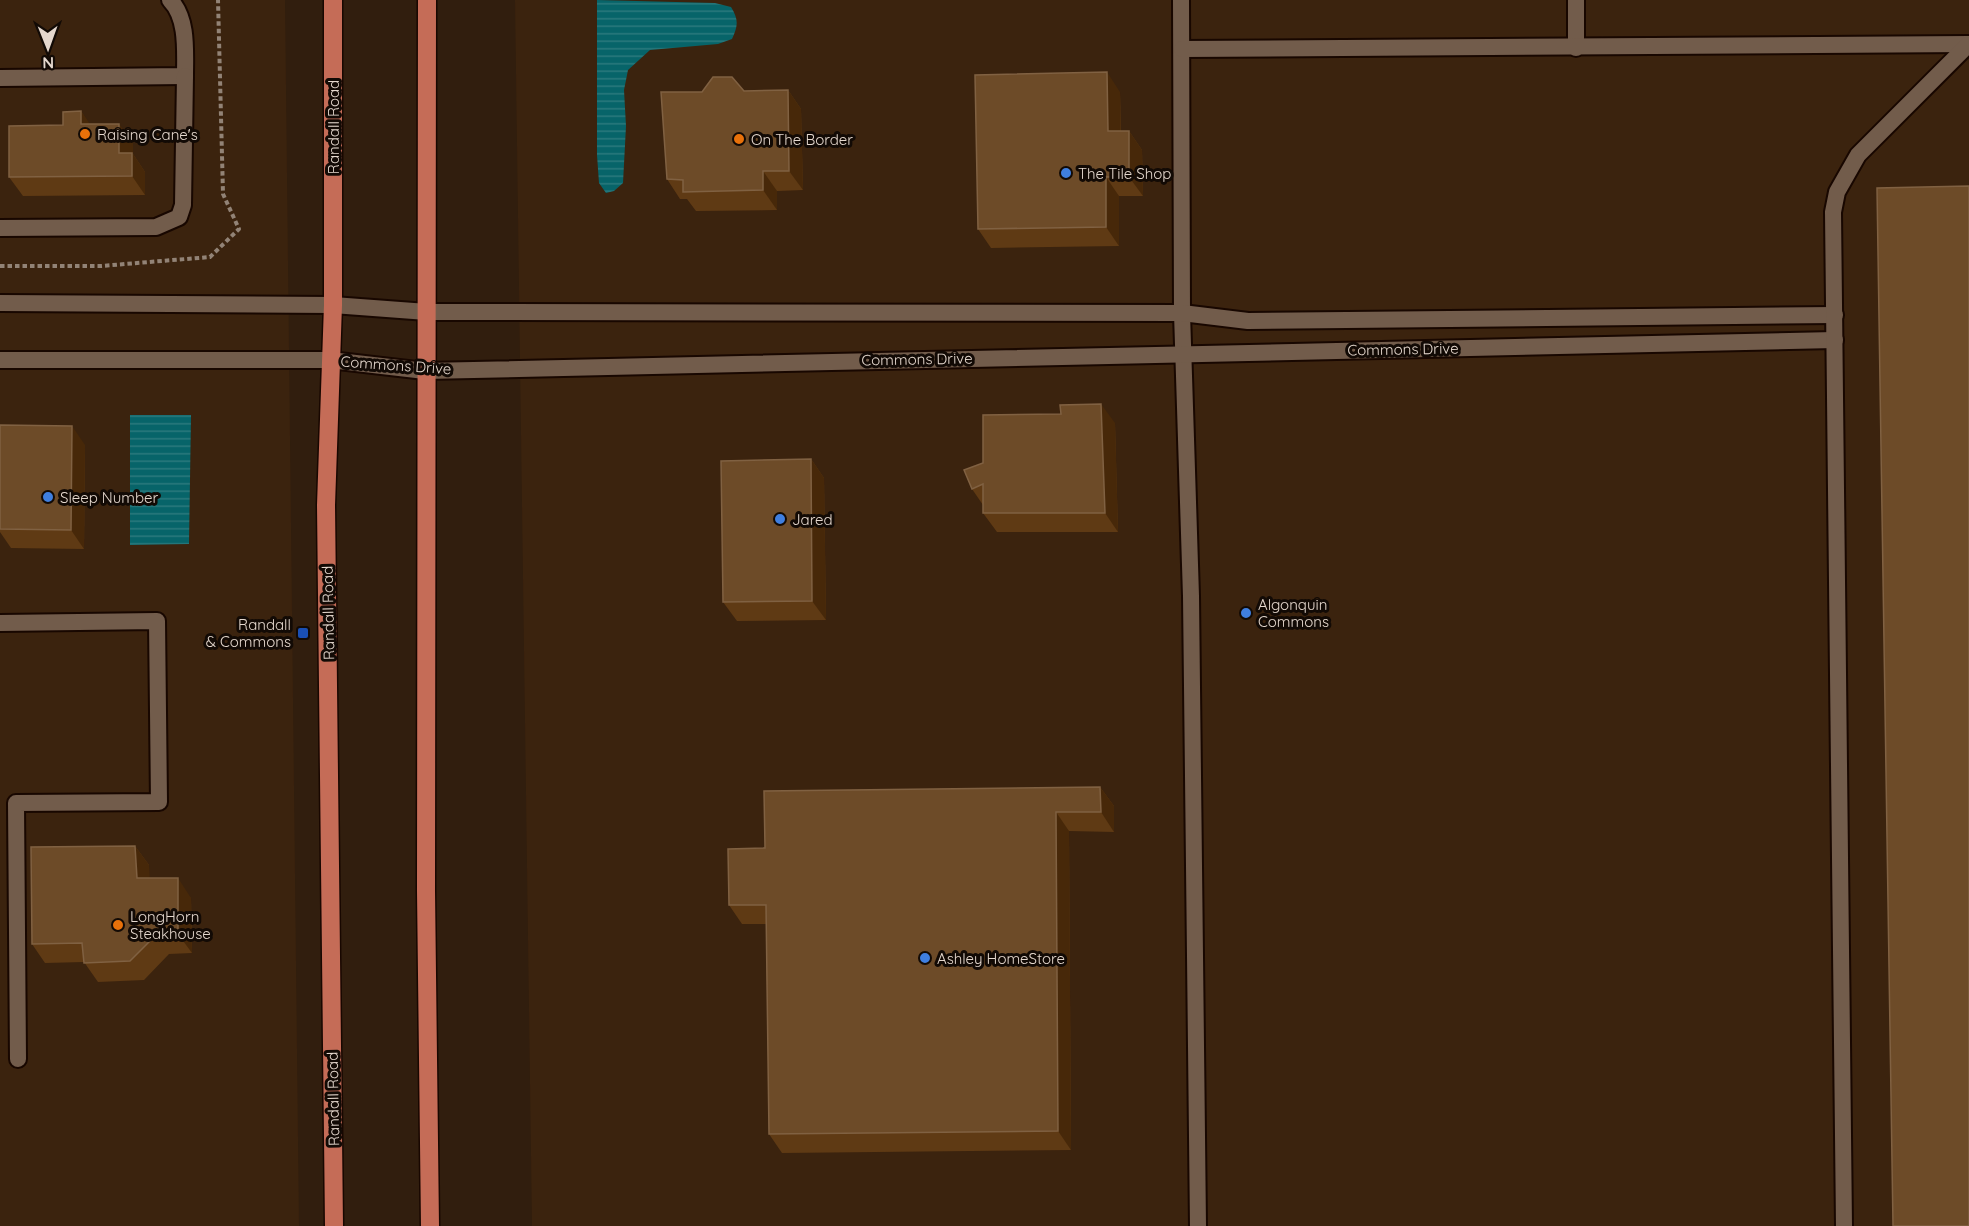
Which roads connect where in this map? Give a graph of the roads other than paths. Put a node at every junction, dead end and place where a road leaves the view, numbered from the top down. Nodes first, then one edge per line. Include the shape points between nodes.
1 (170, 0) edge
2 (333, 0) edge
3 (427, 0) edge
4 (1181, 0) edge
5 (1575, 0) edge
6 (1969, 44) edge
7 (1576, 48) junction
8 (1182, 50) junction
9 (186, 76) junction
10 (0, 78) edge
11 (0, 228) edge
12 (0, 303) edge
13 (333, 305) junction
14 (427, 312) junction
15 (1182, 314) junction
16 (1835, 315) junction
17 (1835, 340) junction
18 (1182, 353) junction
19 (0, 360) edge
20 (330, 360) junction
21 (425, 371) junction
22 (0, 623) edge
23 (18, 1059) dead end
24 (334, 1226) edge
25 (430, 1226) edge
26 (1198, 1226) edge
27 (1844, 1226) edge

1 - 9 lane via 176,6 185,37
2 - 13 main road, Randall Road
3 - 14 main road
4 - 8 lane
5 - 7 lane
6 - 7 lane
6 - 16 lane via 1858,155 1837,192 1833,212
7 - 8 lane
8 - 15 lane
9 - 10 lane
9 - 11 lane via 183,205 179,217 156,227
12 - 13 lane, Commons Drive
13 - 14 lane, Commons Drive
13 - 20 main road, Randall Road
14 - 15 lane, Commons Drive
14 - 21 main road
15 - 16 lane, Commons Drive via 1248,321
15 - 18 lane
16 - 17 lane
17 - 18 lane, Commons Drive
17 - 27 lane
18 - 21 lane, Commons Drive
18 - 26 lane via 1191,596
19 - 20 lane, Commons Drive
20 - 21 lane, Commons Drive
20 - 24 main road, Randall Road via 326,505
21 - 25 main road
22 - 23 lane via 158,621 159,802 16,803

